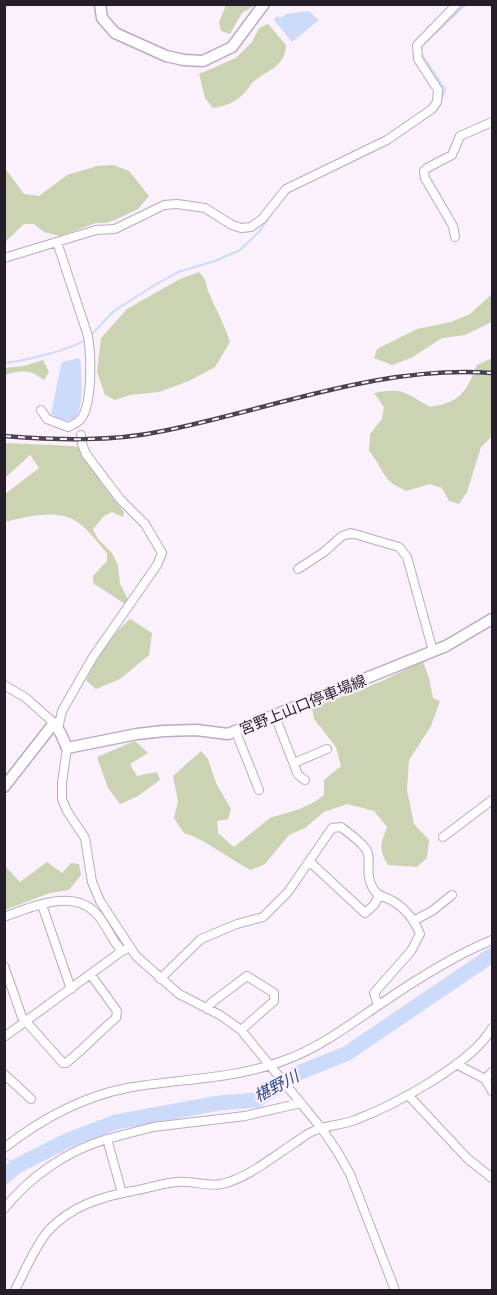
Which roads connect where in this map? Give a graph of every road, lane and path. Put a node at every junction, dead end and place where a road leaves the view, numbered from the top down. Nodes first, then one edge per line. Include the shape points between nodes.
1 (100, 4) edge
2 (264, 4) edge
3 (457, 4) edge
4 (492, 122) edge
5 (455, 237) dead end
6 (57, 242) junction
7 (4, 258) edge
8 (41, 410) dead end
9 (80, 420) junction
10 (68, 427) junction
11 (81, 435) junction
12 (298, 569) dead end
13 (492, 618) edge
14 (432, 651) junction
15 (4, 685) edge
16 (275, 716) junction
17 (56, 726) junction
18 (236, 732) junction
19 (67, 748) junction
20 (327, 749) dead end
21 (294, 763) junction
22 (304, 780) dead end
23 (4, 787) edge
24 (259, 789) dead end
25 (492, 800) edge
26 (443, 837) dead end
27 (310, 862) junction
28 (452, 895) dead end
29 (379, 896) junction
30 (42, 905) junction
31 (4, 917) edge
32 (413, 921) junction
33 (492, 940) edge
34 (125, 950) junction
35 (4, 966) edge
36 (91, 975) junction
37 (160, 979) junction
38 (71, 989) junction
39 (378, 1005) junction
40 (207, 1009) junction
41 (26, 1022) junction
42 (492, 1028) edge
43 (241, 1030) junction
44 (4, 1037) edge
45 (456, 1064) junction
46 (270, 1066) junction
47 (492, 1072) edge
48 (4, 1074) edge
49 (486, 1079) junction
50 (492, 1092) edge
51 (408, 1095) junction
52 (31, 1099) dead end
53 (299, 1100) junction
54 (322, 1129) junction
55 (107, 1139) junction
56 (4, 1148) edge
57 (492, 1178) edge
58 (122, 1193) junction
59 (4, 1209) edge
60 (15, 1290) edge
61 (395, 1290) edge

1 - 2 main road via 102,18 115,33 166,56 203,60 232,47
3 - 6 street via 417,45 418,59 438,90 432,109 387,140 286,189 251,227 232,225 205,208 177,204 158,207 115,229 96,230
4 - 5 street via 460,136 452,155 424,171
6 - 7 street
6 - 9 street via 90,351 87,406
8 - 10 street via 47,419
9 - 10 street
9 - 11 street
10 - 11 street
11 - 17 street via 86,454 120,499 145,524 162,553 93,657
12 - 14 street via 351,533 399,547 407,557
13 - 14 main road, 宮野上山口停車場線
14 - 16 main road, 宮野上山口停車場線
15 - 17 street via 26,698
16 - 18 main road, 宮野上山口停車場線
16 - 21 street
17 - 19 main road
17 - 23 main road
18 - 19 main road, 宮野上山口停車場線 via 164,730
18 - 24 street
19 - 34 street via 62,799 85,838 92,882
20 - 21 street
21 - 22 street
25 - 26 street
27 - 29 street via 365,913
27 - 29 street via 332,828 341,827 366,849 367,874
27 - 37 street via 288,892 263,916 201,939
28 - 32 street
29 - 32 street via 400,905
30 - 31 street
30 - 34 street via 81,902 95,912
30 - 38 street
32 - 39 street via 420,934 374,993
33 - 39 street
34 - 36 street
34 - 37 street
35 - 41 street
36 - 38 street
36 - 41 street via 117,1011 116,1018 66,1064
37 - 40 street
38 - 41 street
39 - 46 street via 334,1035
40 - 43 street
40 - 43 street via 247,976 274,993 274,1001
41 - 44 street
42 - 45 street
43 - 46 street
45 - 49 street
45 - 51 street
46 - 53 street
46 - 56 street via 242,1074 125,1089 94,1098 57,1112
47 - 49 street
48 - 52 street
49 - 50 street
51 - 54 street via 355,1120
51 - 57 street via 468,1159
53 - 54 street
53 - 55 street via 245,1116 153,1127
54 - 58 street via 253,1171 219,1184 182,1181
54 - 61 street via 350,1174
55 - 58 street
55 - 59 street via 88,1145 40,1173
58 - 60 street via 101,1198 60,1220 38,1246

